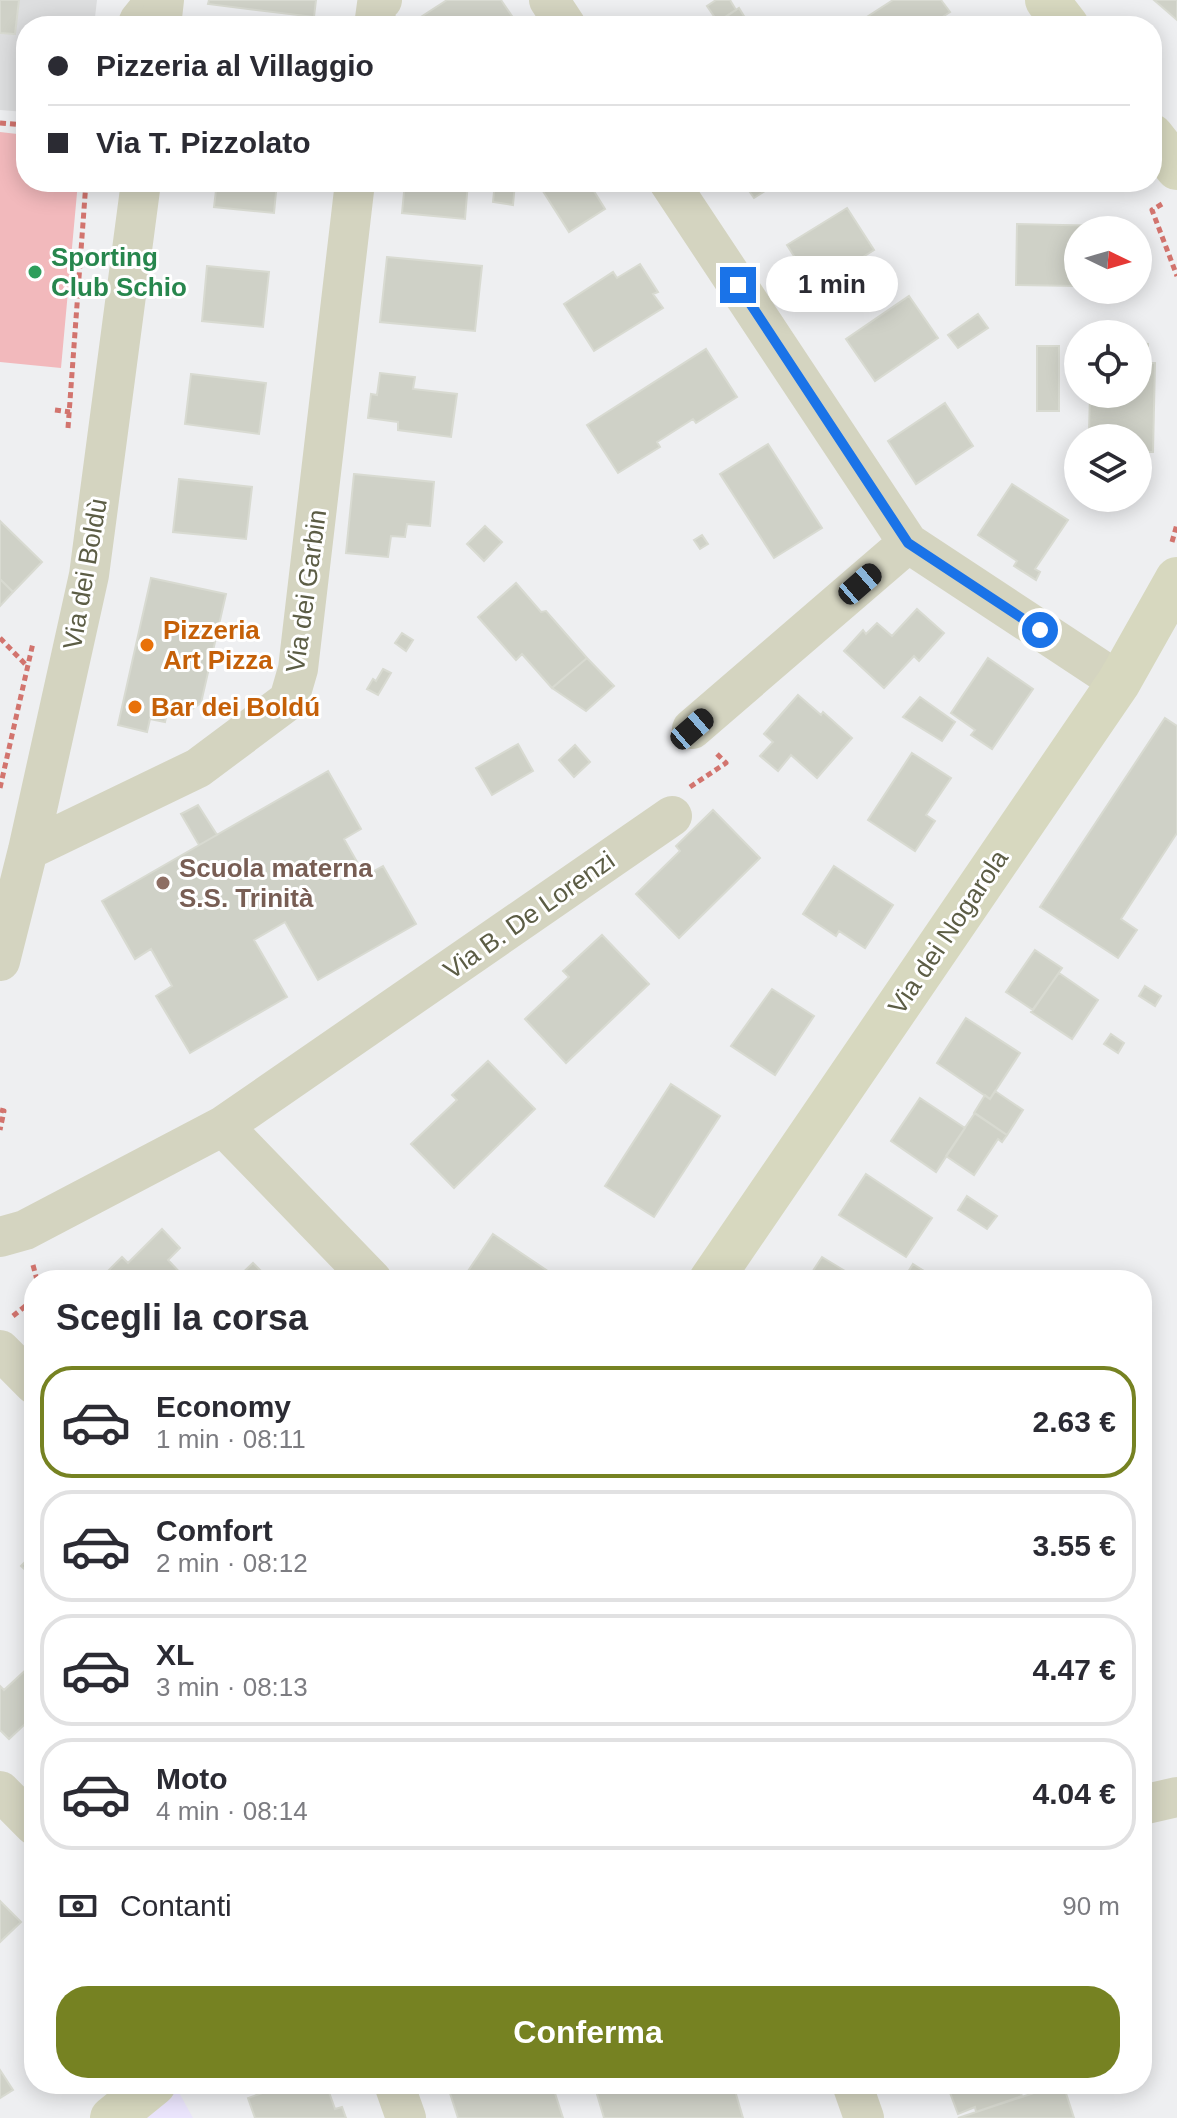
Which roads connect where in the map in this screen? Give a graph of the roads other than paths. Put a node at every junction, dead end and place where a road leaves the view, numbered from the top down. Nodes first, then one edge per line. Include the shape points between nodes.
1 (143, 0) edge
2 (1047, 0) edge
3 (131, 16) edge
4 (1059, 16) edge
5 (1162, 162) edge
6 (1171, 185) edge
7 (140, 192) edge
8 (354, 192) edge
9 (676, 192) edge
10 (908, 543) junction
11 (1177, 579) edge
12 (1119, 682) junction
13 (692, 729) road end
14 (672, 816) road end
15 (28, 850) junction
16 (0, 961) edge
17 (223, 1126) junction
18 (8, 1231) edge
19 (362, 1270) edge
20 (718, 1270) edge
21 (6, 1333) edge
22 (24, 1366) edge
23 (0, 1791) edge
24 (1177, 1797) edge
25 (1152, 1803) edge
26 (24, 1815) edge
27 (398, 2094) edge
28 (856, 2094) edge
29 (406, 2118) edge
30 (864, 2118) edge

1 - 3 lane
2 - 4 street
5 - 6 street
7 - 15 street, Via dei Boldù via 89,575
8 - 15 street, Via dei Garbin via 298,669 289,700 198,768
9 - 10 street
10 - 12 street
10 - 13 street
11 - 12 street, Via dei Nogarola
12 - 20 street, Via dei Nogarola
14 - 17 street, Via B. De Lorenzi
15 - 16 street, Via dei Boldù
17 - 18 street, Via B. De Lorenzi
17 - 19 street
21 - 22 street
23 - 26 street
24 - 25 street
27 - 29 street
28 - 30 street

